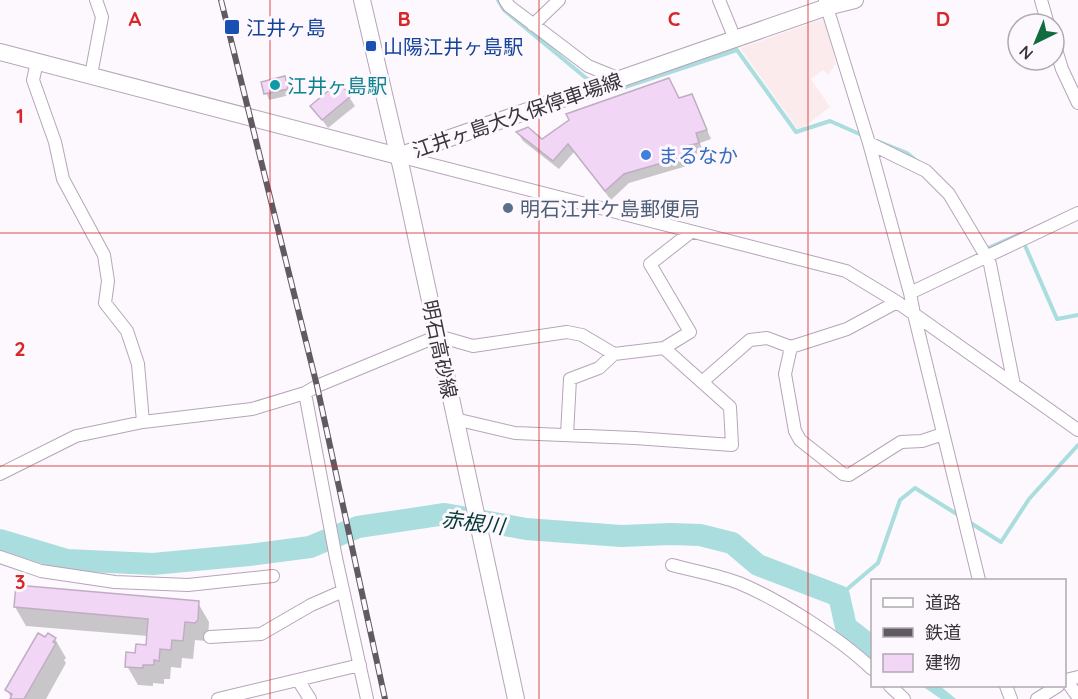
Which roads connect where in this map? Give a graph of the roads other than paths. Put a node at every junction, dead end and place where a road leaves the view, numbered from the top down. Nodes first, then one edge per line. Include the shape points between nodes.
1 (96, 0) edge
2 (363, 0) edge
3 (505, 0) edge
4 (559, 0) edge
5 (719, 0) edge
6 (855, 0) edge
7 (826, 4) edge
8 (534, 25) junction
9 (735, 39) junction
10 (0, 52) edge
11 (37, 62) junction
12 (1063, 72) edge
13 (91, 75) junction
14 (620, 80) junction
15 (1078, 103) edge
16 (869, 143) junction
17 (398, 156) junction
18 (1078, 213) edge
19 (691, 232) junction
20 (986, 256) junction
21 (910, 293) junction
22 (897, 302) junction
23 (914, 314) junction
24 (438, 336) junction
25 (791, 347) junction
26 (664, 348) junction
27 (614, 354) junction
28 (702, 382) junction
29 (1014, 385) junction
30 (305, 393) junction
31 (455, 419) junction
32 (143, 422) junction
33 (1078, 430) edge
34 (943, 434) junction
35 (567, 435) junction
36 (0, 474) edge
37 (0, 557) edge
38 (672, 565) dead end
39 (273, 576) dead end
40 (979, 579) edge
41 (343, 591) junction
42 (210, 637) dead end
43 (360, 665) junction
44 (871, 667) edge
45 (298, 680) junction
46 (1067, 681) edge
47 (891, 687) edge
48 (1057, 687) edge
49 (236, 697) edge
50 (1078, 698) edge
51 (218, 699) edge
52 (310, 699) edge
53 (367, 699) edge
54 (516, 699) edge
55 (904, 699) edge
56 (1037, 699) edge

1 - 13 street via 102,16
2 - 17 main road, 明石高砂線
3 - 8 street
4 - 8 street
5 - 9 street
6 - 7 main road, 江井ヶ島大久保停車場線
7 - 9 main road, 江井ヶ島大久保停車場線
7 - 16 street
8 - 14 street via 588,66
9 - 14 main road, 江井ヶ島大久保停車場線
10 - 11 main road, 江井ヶ島大久保停車場線
11 - 13 main road, 江井ヶ島大久保停車場線
11 - 32 street via 33,80 55,142 63,179 104,255 108,281 105,303 127,330 138,364
12 - 15 street
13 - 17 main road, 江井ヶ島大久保停車場線
14 - 17 main road, 江井ヶ島大久保停車場線
16 - 20 street via 926,171 949,194
16 - 21 street
17 - 19 street
17 - 24 main road, 明石高砂線
18 - 20 street
19 - 22 street via 846,271
19 - 26 street via 650,264 690,332
20 - 21 street
20 - 29 street
21 - 23 street
22 - 23 street
22 - 25 street via 847,328
23 - 29 street
23 - 34 street
24 - 27 street via 473,346 567,332 582,335
24 - 30 street
24 - 31 main road, 明石高砂線
25 - 28 street via 767,338 750,340
25 - 34 street via 786,374 795,431 800,440 843,474 849,475 901,442
26 - 27 street
26 - 28 street
27 - 35 street via 599,368 570,379
28 - 35 street via 730,407 732,445
29 - 33 street
30 - 32 street via 252,409
30 - 41 street
31 - 35 street via 515,433
31 - 54 main road, 明石高砂線
32 - 36 street via 76,436
34 - 40 street
37 - 39 street via 41,571 115,582 188,585
38 - 44 street via 739,583 795,613
41 - 42 street via 261,633
41 - 43 street
43 - 45 street
43 - 53 street
45 - 49 street
45 - 52 street
46 - 50 street
47 - 55 street
48 - 56 street
49 - 51 street

